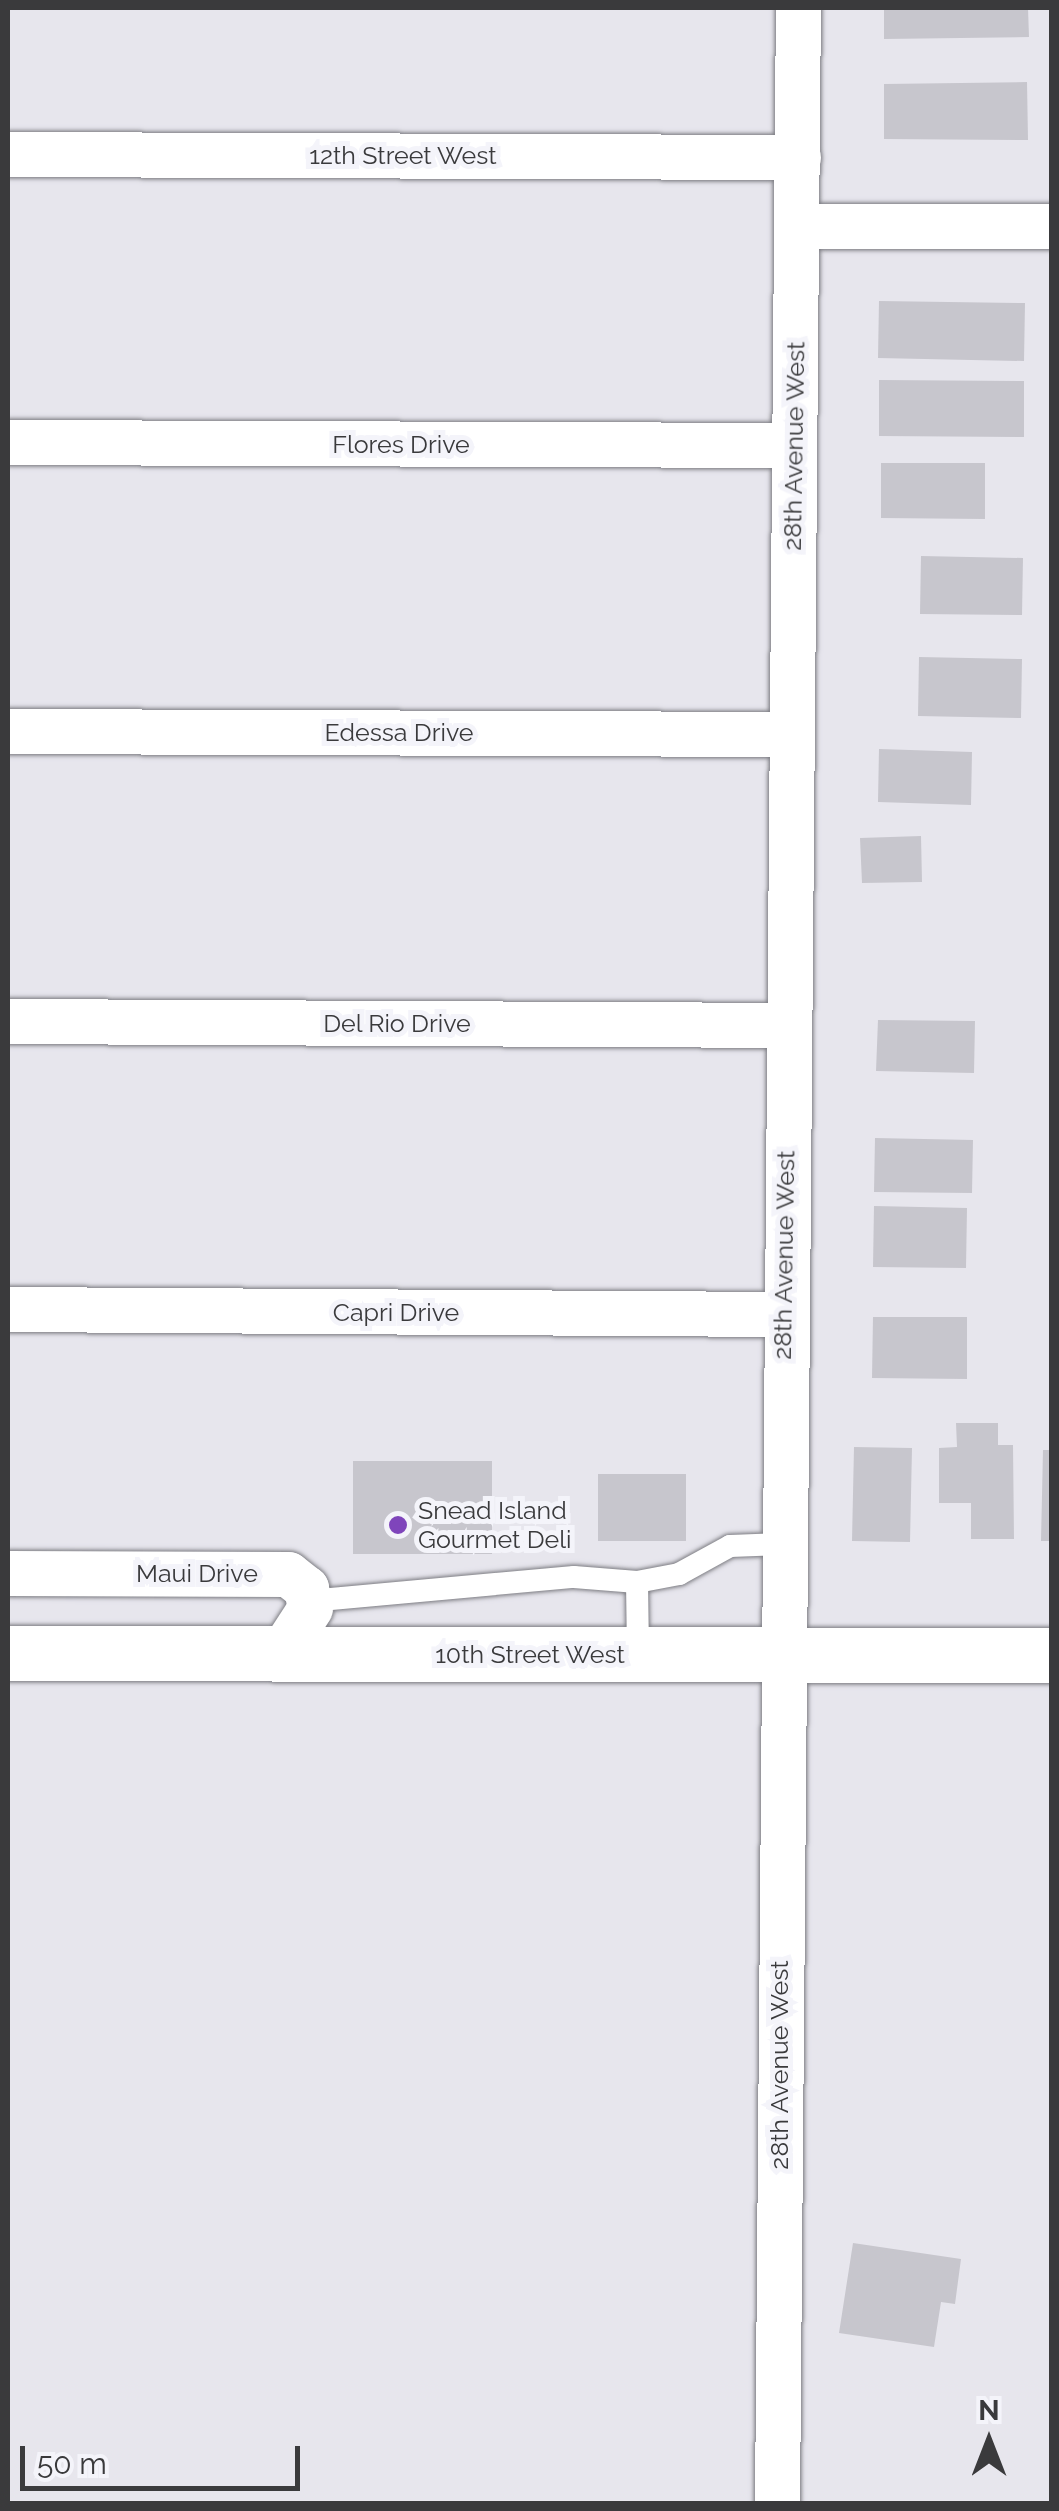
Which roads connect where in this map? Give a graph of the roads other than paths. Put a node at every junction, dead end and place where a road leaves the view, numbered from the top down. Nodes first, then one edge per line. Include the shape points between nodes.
1 (798, 8) edge
2 (8, 154) edge
3 (798, 157) junction
4 (797, 226) junction
5 (1052, 226) edge
6 (8, 442) edge
7 (794, 445) junction
8 (8, 732) edge
9 (790, 734) junction
10 (8, 1021) edge
11 (787, 1024) junction
12 (8, 1310) edge
13 (784, 1314) junction
14 (782, 1544) junction
15 (8, 1573) edge
16 (637, 1582) junction
17 (309, 1601) junction
18 (8, 1653) edge
19 (638, 1653) junction
20 (780, 1653) junction
21 (280, 1654) junction
22 (1052, 1655) edge
23 (777, 2504) edge

1 - 3 street, 28th Avenue West
2 - 3 street, 12th Street West
3 - 4 street, 28th Avenue West
4 - 5 street
4 - 7 street, 28th Avenue West
6 - 7 street, Flores Drive
7 - 9 street, 28th Avenue West
8 - 9 street, Edessa Drive
9 - 11 street, 28th Avenue West
10 - 11 street, Del Rio Drive
11 - 13 street, 28th Avenue West
12 - 13 street, Capri Drive
13 - 14 street, 28th Avenue West
14 - 16 lane via 730,1546 680,1574
14 - 20 street, 28th Avenue West
15 - 17 street, Maui Drive via 288,1574 306,1588
16 - 17 lane via 574,1576
16 - 19 lane
17 - 21 street via 305,1624
18 - 21 street, 10th Street West
19 - 20 street, 10th Street West
19 - 21 street, 10th Street West
20 - 22 street, 10th Street West
20 - 23 street, 28th Avenue West

